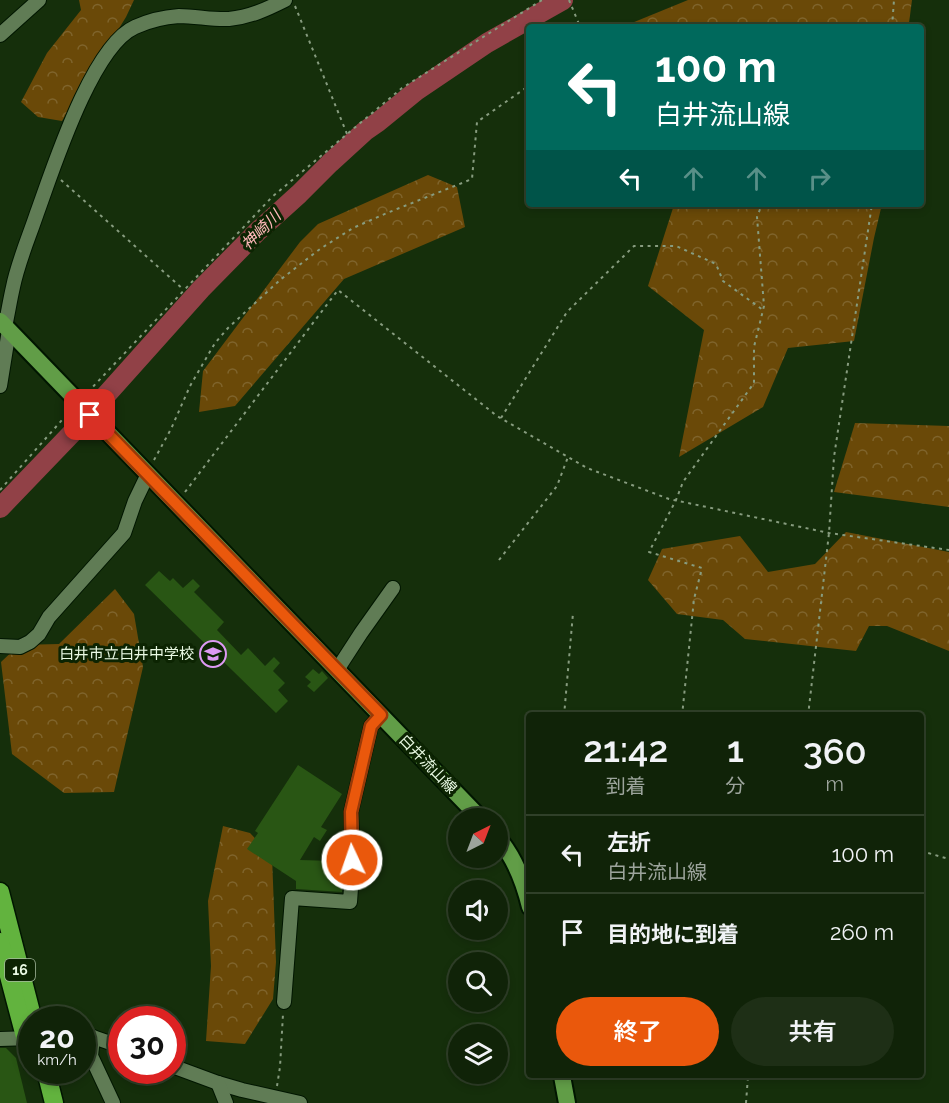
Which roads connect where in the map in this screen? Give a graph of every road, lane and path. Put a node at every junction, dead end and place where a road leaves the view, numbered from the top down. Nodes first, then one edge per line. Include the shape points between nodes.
1 (39, 0) edge
2 (285, 0) edge
3 (292, 0) edge
4 (542, 0) edge
5 (569, 0) edge
6 (894, 0) edge
7 (579, 24) edge
8 (892, 24) edge
9 (0, 35) edge
10 (526, 88) edge
11 (347, 134) junction
12 (52, 172) junction
13 (761, 207) edge
14 (872, 207) edge
15 (184, 290) junction
16 (763, 310) junction
17 (5, 326) edge
18 (0, 386) edge
19 (78, 402) junction
20 (501, 418) junction
21 (568, 457) junction
22 (147, 473) junction
23 (0, 490) edge
24 (676, 500) junction
25 (176, 504) junction
26 (829, 533) junction
27 (949, 550) edge
28 (499, 560) dead end
29 (393, 588) dead end
30 (573, 613) dead end
31 (0, 646) edge
32 (337, 670) junction
33 (564, 712) edge
34 (682, 712) edge
35 (808, 712) edge
36 (381, 715) junction
37 (470, 808) edge
38 (508, 852) edge
39 (924, 852) edge
40 (949, 860) edge
41 (0, 892) edge
42 (526, 894) edge
43 (0, 942) edge
44 (284, 1002) joint
45 (19, 1006) edge
46 (29, 1006) edge
47 (18, 1038) edge
48 (0, 1039) edge
49 (96, 1067) edge
50 (186, 1071) edge
51 (562, 1078) edge
52 (748, 1078) edge
53 (218, 1083) junction
54 (37, 1084) edge
55 (49, 1084) edge
56 (275, 1098) junction
57 (42, 1103) edge
58 (54, 1103) edge
59 (113, 1103) edge
60 (226, 1103) edge
61 (300, 1103) edge
62 (567, 1103) edge
63 (746, 1103) edge

1 - 9 street
2 - 12 street via 252,15 229,19 178,16 153,20 123,34 106,54 86,91
3 - 11 path
4 - 11 path via 402,88
5 - 7 path
6 - 8 path
10 - 22 path via 477,122 472,179 387,213 320,249 228,328 190,386
11 - 15 path via 272,197
12 - 15 path
12 - 17 street via 13,285
13 - 16 path via 757,217
14 - 26 path via 834,458
15 - 19 path
16 - 20 path via 723,281 716,264 676,246 634,246 567,312
16 - 24 path via 753,347 754,383 683,482
17 - 18 street
17 - 19 main road, 白井流山線
19 - 22 main road, 白井流山線
19 - 23 path
20 - 21 path
20 - 25 path via 338,290
21 - 24 path via 587,468
21 - 28 path via 557,486
22 - 25 main road, 白井流山線
22 - 31 street via 124,533 49,617 39,634 20,647
24 - 26 path
24 - 34 path via 649,552 702,568 694,599
25 - 32 main road, 白井流山線
26 - 27 path
26 - 35 path
29 - 32 street
30 - 33 path
32 - 36 main road, 白井流山線
36 - 37 main road, 白井流山線
36 - 44 street via 371,726 351,812 351,902 292,898
38 - 42 main road
39 - 40 path
41 - 46 highway, 16
43 - 45 highway, 16
44 - 56 path
47 - 48 street
49 - 59 street
50 - 53 street
51 - 62 main road
52 - 63 path
53 - 56 street
53 - 60 street
54 - 57 highway
55 - 58 highway
56 - 61 street

